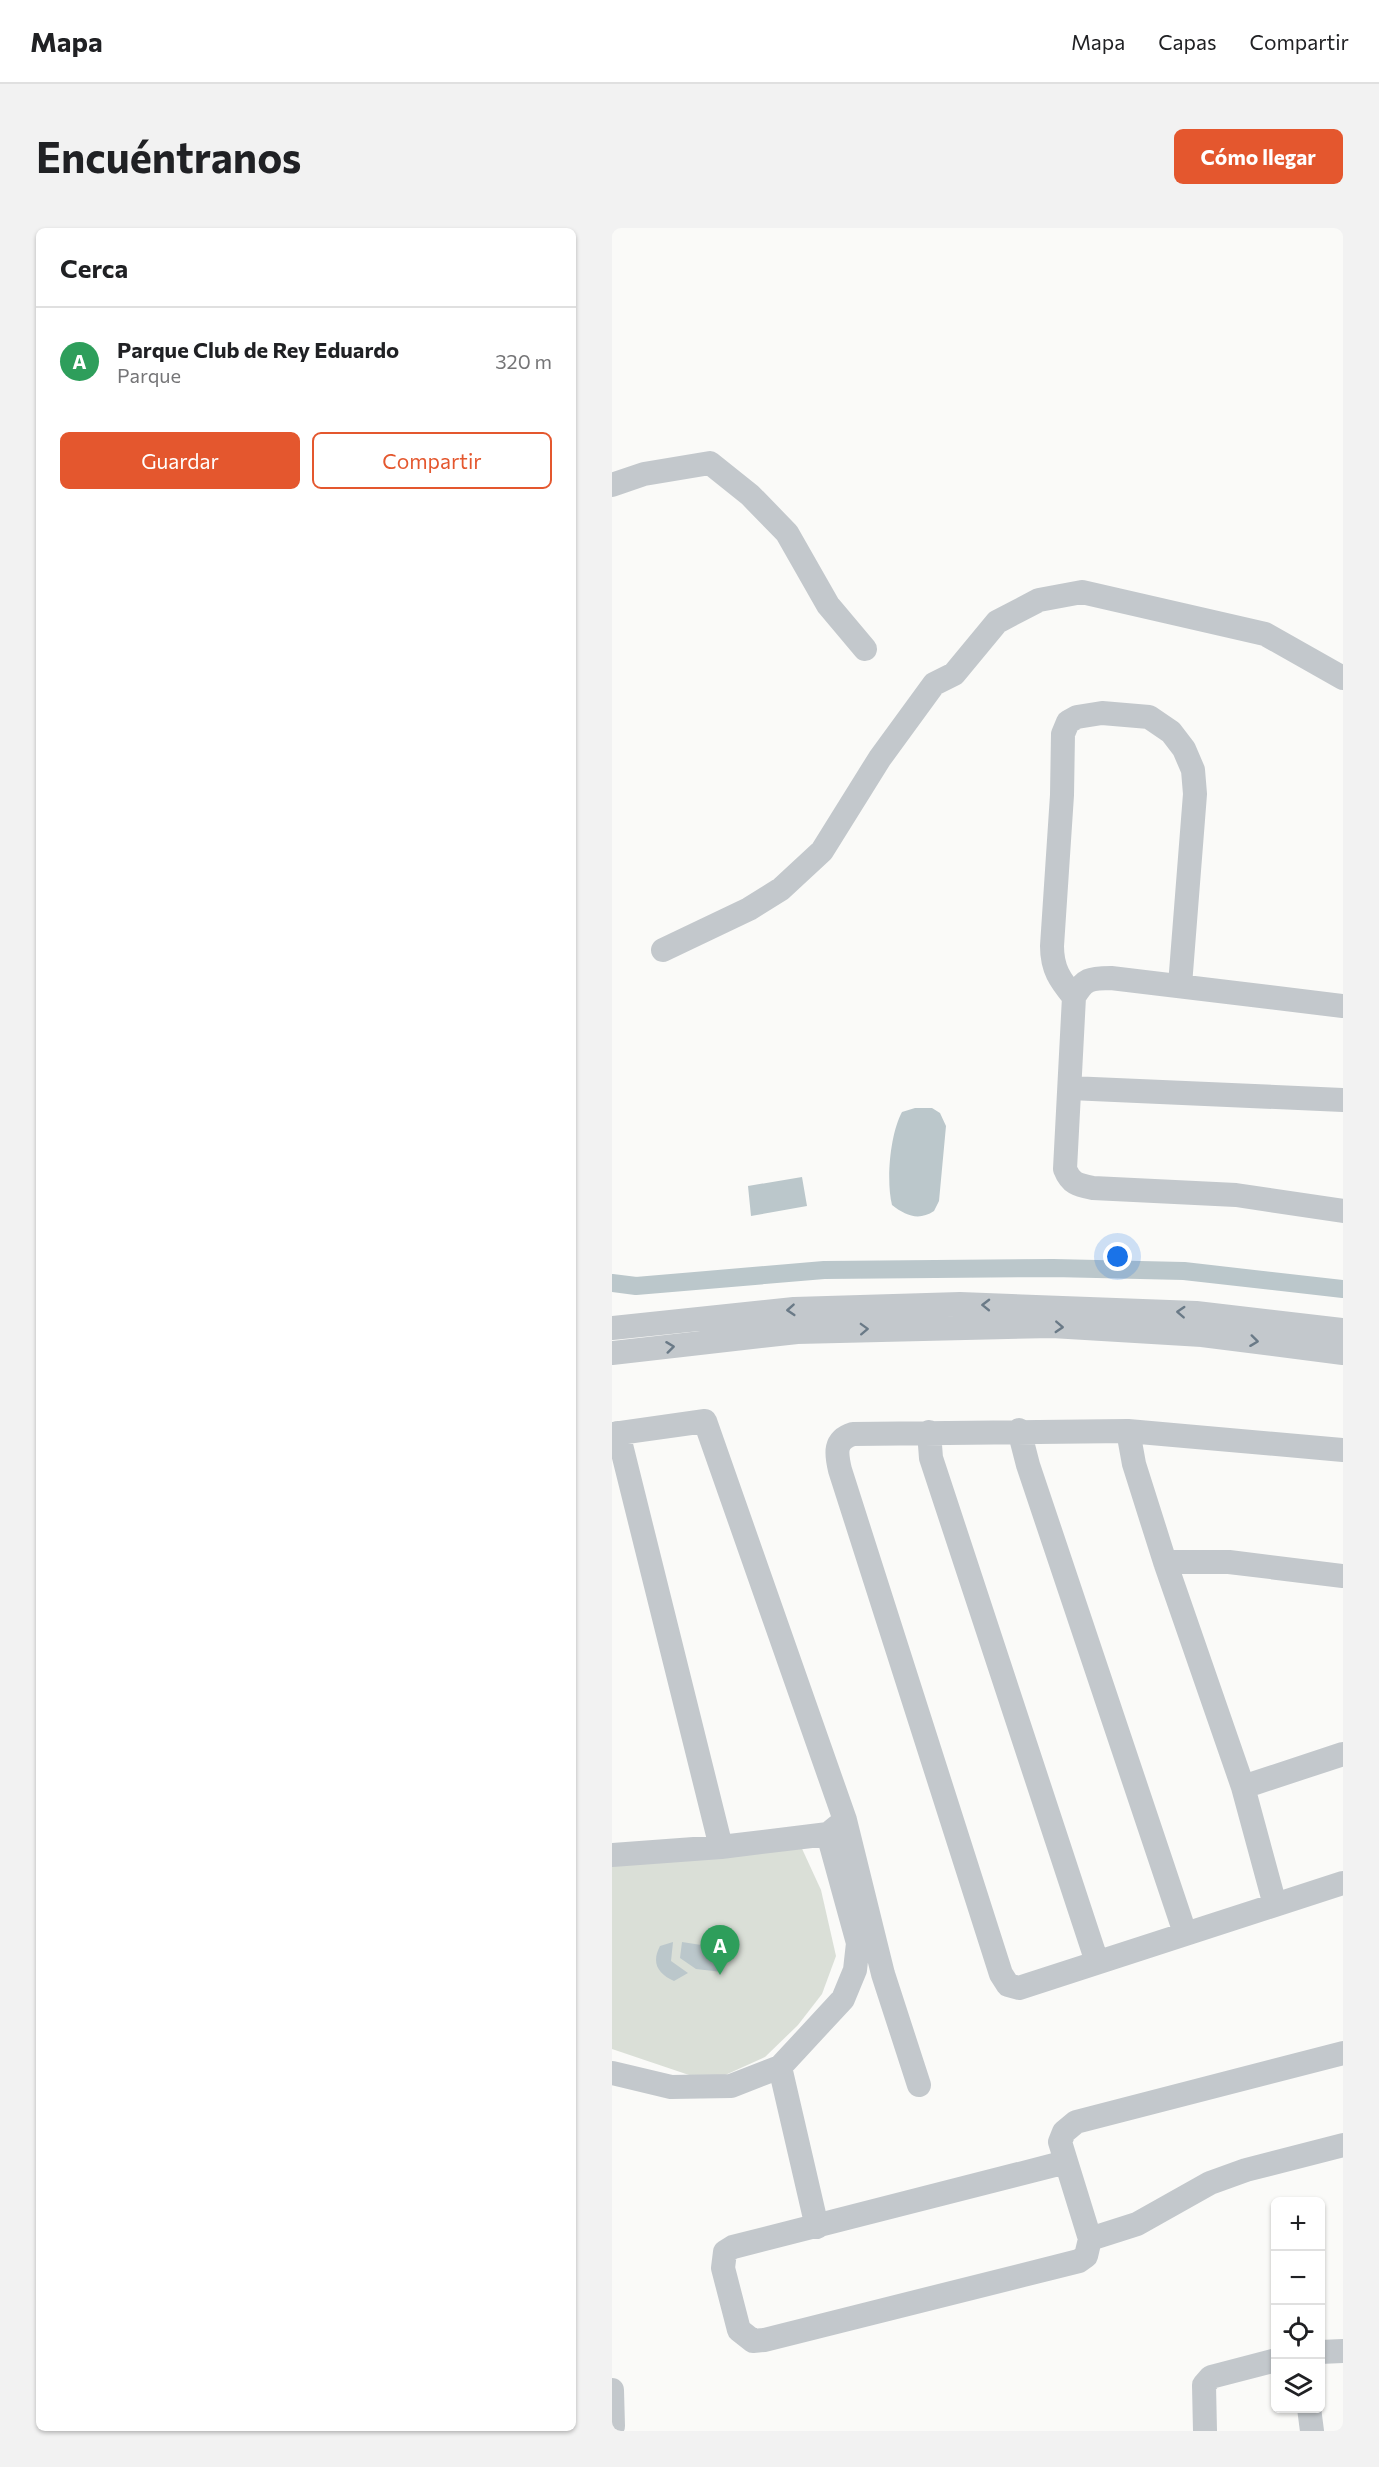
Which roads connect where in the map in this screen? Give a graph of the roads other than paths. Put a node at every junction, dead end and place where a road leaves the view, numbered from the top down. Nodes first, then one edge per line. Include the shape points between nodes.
1 (612, 485) edge
2 (865, 649) dead end
3 (1343, 678) edge
4 (663, 950) dead end
5 (1180, 985) junction
6 (1074, 997) junction
7 (1343, 1006) edge
8 (1070, 1088) junction
9 (1343, 1101) edge
10 (1343, 1212) edge
11 (612, 1328) edge
12 (1343, 1330) edge
13 (612, 1353) edge
14 (1343, 1353) edge
15 (1018, 1430) junction
16 (1128, 1431) junction
17 (929, 1432) junction
18 (615, 1433) edge
19 (1343, 1450) edge
20 (1165, 1562) junction
21 (1343, 1576) edge
22 (1343, 1754) edge
23 (1243, 1787) junction
24 (836, 1827) junction
25 (722, 1847) junction
26 (612, 1855) edge
27 (1343, 1882) edge
28 (1275, 1905) junction
29 (1185, 1934) junction
30 (1097, 1962) junction
31 (1343, 2053) edge
32 (780, 2067) junction
33 (612, 2073) edge
34 (919, 2085) dead end
35 (1343, 2145) edge
36 (1066, 2162) junction
37 (817, 2227) junction
38 (1090, 2239) junction
39 (1343, 2351) edge
40 (1325, 2352) edge
41 (1271, 2361) edge
42 (612, 2390) edge
43 (1310, 2413) edge
44 (613, 2426) edge
45 (1199, 2431) edge
46 (1312, 2431) edge

1 - 2 street via 644,474 710,463 788,533 828,605
3 - 4 street via 1265,634 1083,592 1039,600 997,622 954,674 934,684 880,758 822,851 781,889 749,909
5 - 6 street via 1095,978 1082,984
5 - 6 street via 1195,794 1193,770 1185,749 1171,732 1149,717 1088,714 1068,722 1063,734 1052,946 1058,978
5 - 7 street
6 - 8 street
8 - 9 street
8 - 10 street via 1065,1168 1069,1180 1077,1185 1236,1195
12 -> 11 street via 1196,1313 960,1304 794,1310
13 -> 14 street via 797,1332 1052,1326 1202,1335
15 - 16 street
15 - 17 street
15 - 29 street
16 - 19 street
16 - 20 street via 1134,1464
17 - 30 street via 931,1458
17 - 30 street via 847,1436 836,1449 840,1470 1002,1978 1018,1988
18 - 24 street via 705,1421
18 - 25 street
20 - 21 street via 1229,1562
20 - 23 street
22 - 23 street
23 - 28 street
24 - 25 street
24 - 32 street via 858,1943 855,1970 843,1999
24 - 34 street
25 - 26 street
27 - 28 street
28 - 29 street
29 - 30 street
31 - 36 street via 1076,2122 1064,2132 1060,2142
32 - 33 street via 731,2086 671,2087
32 - 37 street
35 - 38 street via 1210,2183 1137,2224
36 - 37 street
36 - 38 street
37 - 38 street via 725,2252 723,2268 739,2330 753,2341 1079,2261 1086,2256
39 - 40 street
41 - 45 street via 1211,2377 1204,2385
42 - 44 street
43 - 46 street

